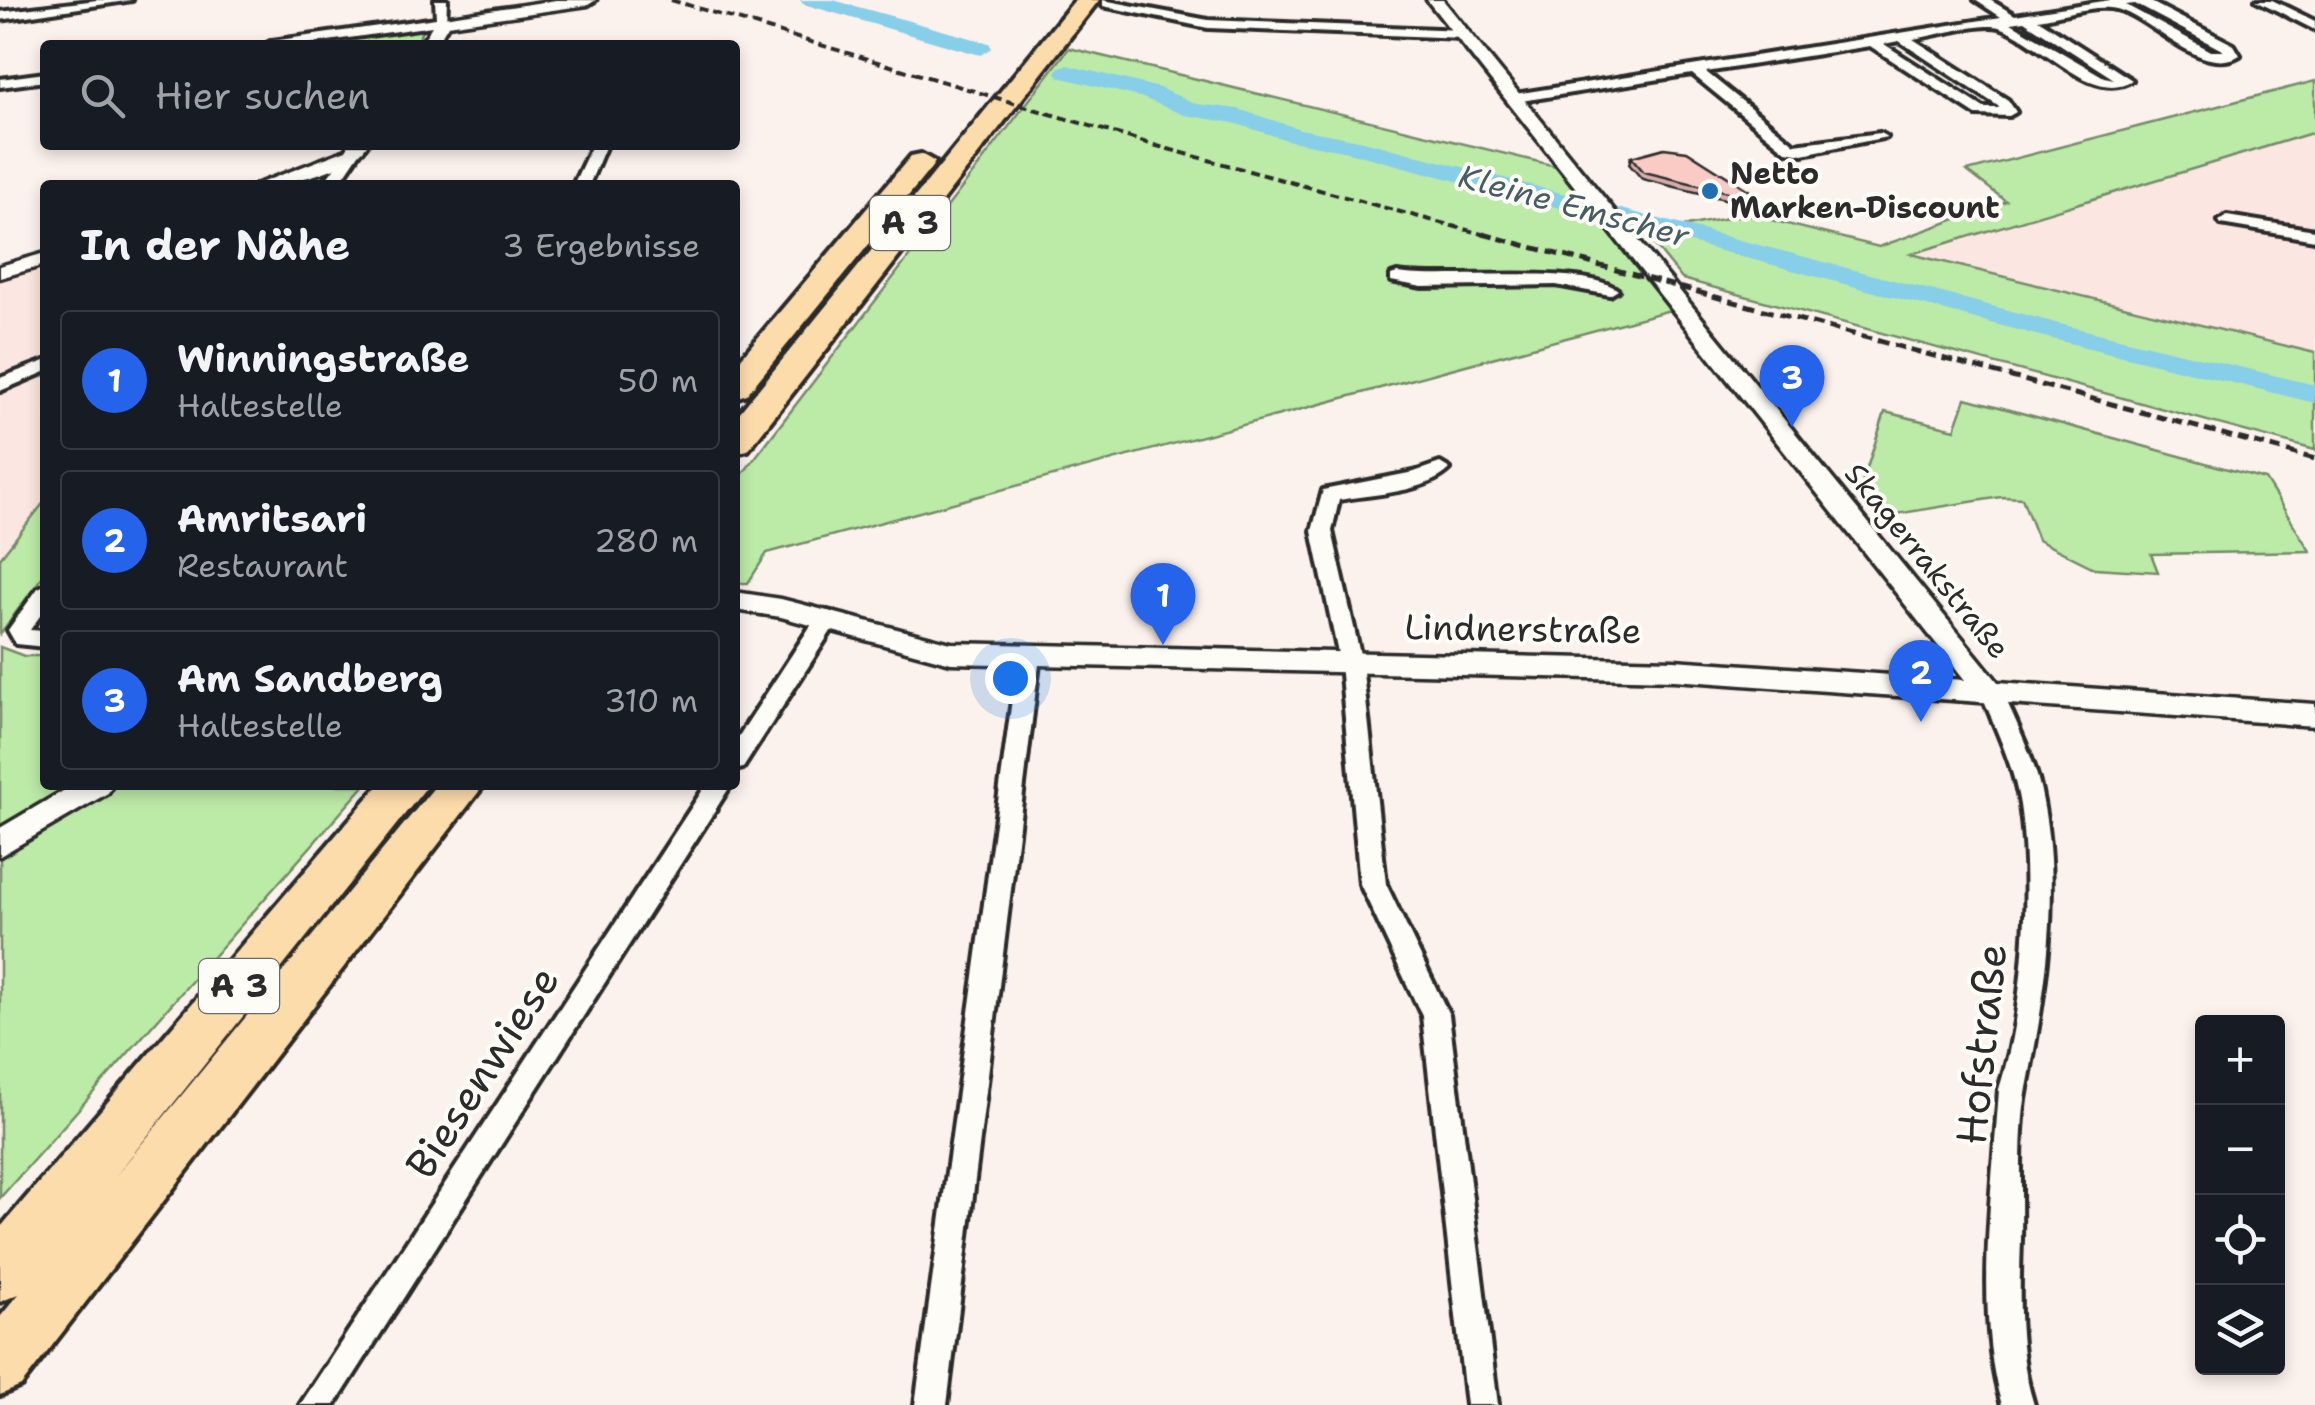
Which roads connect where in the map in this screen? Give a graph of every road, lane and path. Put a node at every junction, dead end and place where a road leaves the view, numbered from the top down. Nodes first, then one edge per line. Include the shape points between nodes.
1 (126, 0) edge
2 (441, 0) edge
3 (588, 0) edge
4 (1435, 0) edge
5 (1981, 0) edge
6 (2136, 0) edge
7 (2262, 0) edge
8 (2295, 0) edge
9 (1084, 1) edge
10 (2113, 4) junction
11 (2315, 10) edge
12 (0, 16) edge
13 (2013, 19) junction
14 (442, 20) junction
15 (2315, 26) edge
16 (1463, 34) junction
17 (1901, 37) junction
18 (306, 40) edge
19 (431, 40) edge
20 (1872, 42) junction
21 (1695, 70) junction
22 (40, 78) edge
23 (0, 83) edge
24 (1515, 98) junction
25 (1880, 137) dead end
26 (355, 150) edge
27 (597, 150) edge
28 (277, 180) edge
29 (334, 180) edge
30 (583, 180) edge
31 (2227, 221) dead end
32 (2315, 236) edge
33 (40, 260) edge
34 (0, 272) edge
35 (1397, 278) dead end
36 (1610, 290) dead end
37 (40, 368) edge
38 (740, 381) edge
39 (0, 384) edge
40 (740, 436) edge
41 (1440, 469) dead end
42 (40, 601) edge
43 (740, 602) edge
44 (827, 620) junction
45 (40, 638) edge
46 (1029, 656) junction
47 (1351, 663) junction
48 (1994, 695) junction
49 (2315, 715) edge
50 (740, 753) edge
51 (90, 790) edge
52 (402, 790) edge
53 (458, 790) edge
54 (716, 790) edge
55 (0, 843) edge
56 (0, 1272) edge
57 (0, 1365) edge
58 (316, 1405) edge
59 (932, 1405) edge
60 (1482, 1405) edge
61 (2018, 1405) edge

1 - 12 street
2 - 14 street
3 - 14 street
4 - 16 street, Skagerrakstraße
5 - 13 street
6 - 10 street
6 - 10 street via 2233,55 2208,55
7 - 15 street
8 - 11 street
9 - 16 street via 1208,24
9 - 38 highway, A 3
9 - 40 highway, A 3
10 - 13 street
13 - 13 street via 2125,80 2100,81
13 - 17 street
14 - 18 street
14 - 19 street
16 - 24 street, Skagerrakstraße
17 - 20 street
17 - 20 street via 2009,112 1981,112
20 - 21 street
21 - 24 street
21 - 25 street via 1791,148
22 - 23 street
24 - 48 street, Skagerrakstraße
26 - 28 street
26 - 29 street
27 - 30 street
31 - 32 street
33 - 34 street
35 - 36 street via 1556,280
37 - 39 street
41 - 47 street via 1340,490 1326,503 1322,531
42 - 45 street via 20,630 24,638
43 - 44 street, Lindnerstraße
44 - 46 street, Lindnerstraße via 936,650
44 - 50 street
46 - 47 street, Lindnerstraße
46 - 59 street
47 - 48 street, Lindnerstraße via 1674,670
47 - 60 street via 1373,884 1435,1016
48 - 49 street, Lindnerstraße
48 - 61 street, Hofstraße via 2027,781 2035,842 2007,1240 2007,1371
51 - 55 street
52 - 56 highway, A 3
53 - 57 highway, A 3
54 - 58 street, Biesenwiese

